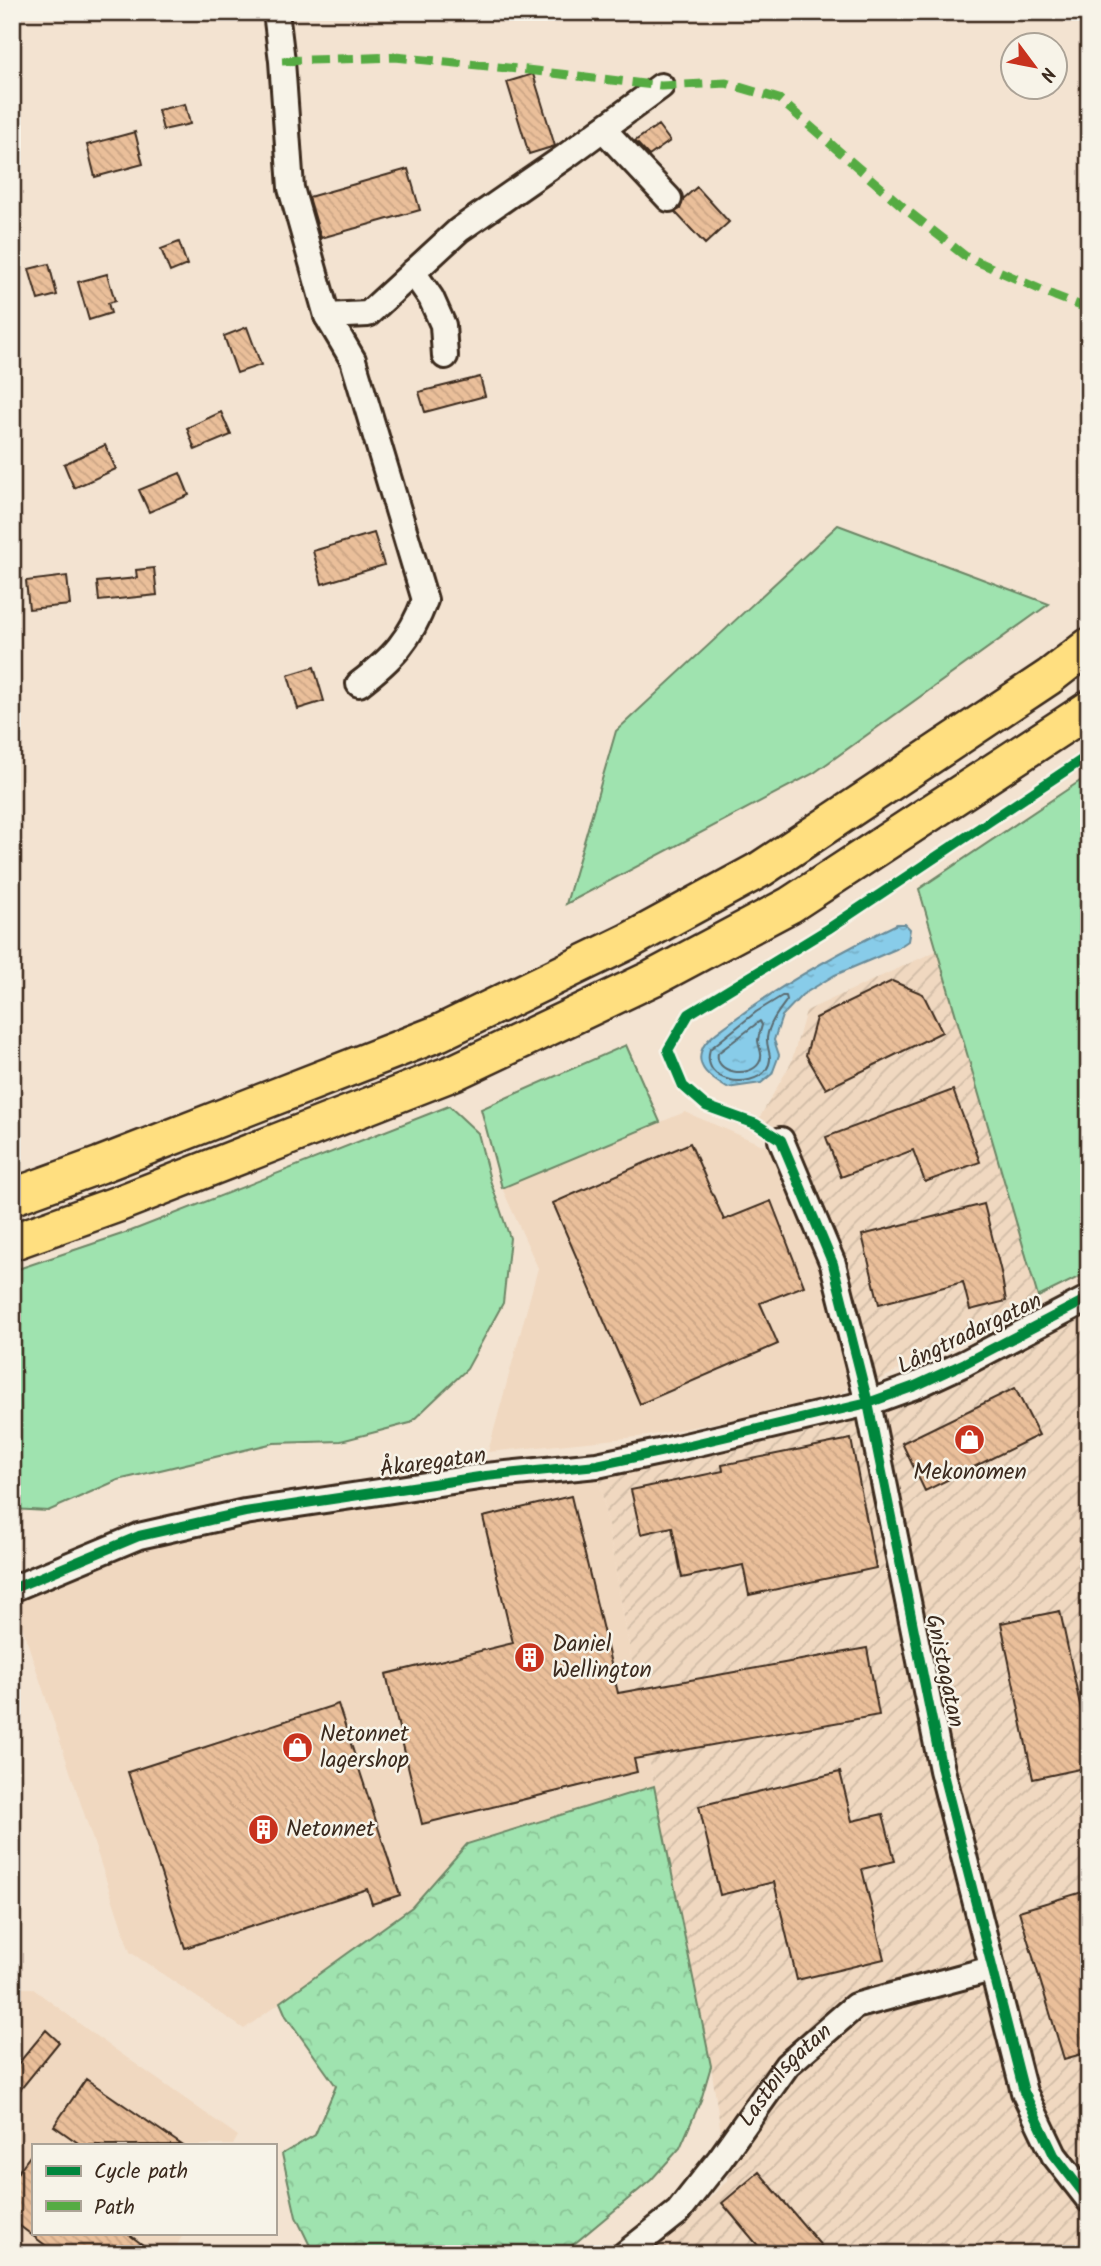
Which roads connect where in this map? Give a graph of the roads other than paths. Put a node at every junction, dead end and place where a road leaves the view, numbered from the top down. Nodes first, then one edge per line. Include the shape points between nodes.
1 (276, 12) edge
2 (661, 86) dead end
3 (603, 129) junction
4 (669, 199) dead end
5 (413, 272) junction
6 (327, 316) junction
7 (445, 356) dead end
8 (1089, 646) edge
9 (359, 684) dead end
10 (1089, 709) edge
11 (781, 1140) dead end
12 (12, 1197) edge
13 (12, 1242) edge
14 (1089, 1298) edge
15 (868, 1403) junction
16 (12, 1589) edge
17 (992, 1969) junction
18 (1089, 2200) edge
19 (625, 2254) edge

1 - 6 street via 291,188
2 - 3 street
3 - 4 street
3 - 5 street via 459,230
5 - 6 street via 368,314
5 - 7 street via 443,325
6 - 9 street via 354,360 425,600 415,626 387,662
8 - 12 highway via 761,869 627,942 439,1033
10 - 13 highway via 790,905 653,978 455,1072
11 - 15 street, Gnistagatan via 833,1264
14 - 15 street, Långtradargatan via 965,1363
15 - 16 street, Åkaregatan via 597,1465 245,1511 139,1536
15 - 17 street, Gnistagatan via 942,1770
17 - 18 street, Gnistagatan via 1024,2092 1054,2155
17 - 19 street, Lastbilsgatan via 855,2006 787,2065 678,2212

